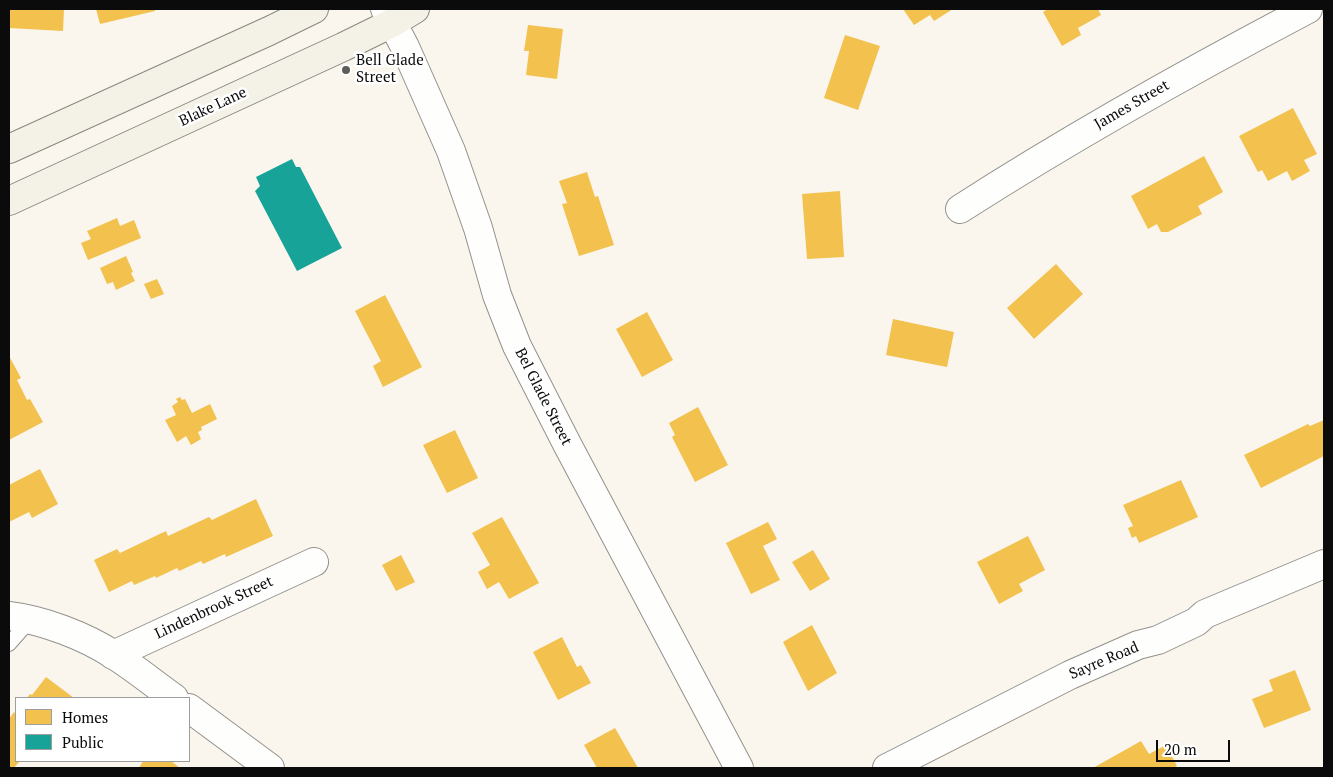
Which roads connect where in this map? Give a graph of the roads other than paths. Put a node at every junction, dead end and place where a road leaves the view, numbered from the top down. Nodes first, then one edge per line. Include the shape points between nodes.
1 (314, 9) edge
2 (1308, 9) edge
3 (397, 13) edge
4 (9, 149) edge
5 (9, 201) edge
6 (960, 210) dead end
7 (314, 562) dead end
8 (1324, 564) edge
9 (20, 617) edge
10 (9, 644) edge
11 (113, 654) junction
12 (173, 697) edge
13 (190, 709) edge
14 (258, 765) edge
15 (739, 768) edge
16 (888, 768) edge

1 - 4 main road
2 - 6 street, James Street via 1078,136
3 - 5 main road, Blake Lane via 343,47
3 - 15 street, Bel Glade Street via 405,47 451,151 497,295 517,346
7 - 11 street, Lindenbrook Street
8 - 16 street, Sayre Road via 1205,614 1196,622 1158,640 1138,645 1070,675
9 - 10 lane
9 - 11 street via 72,633
11 - 12 street
13 - 14 street

